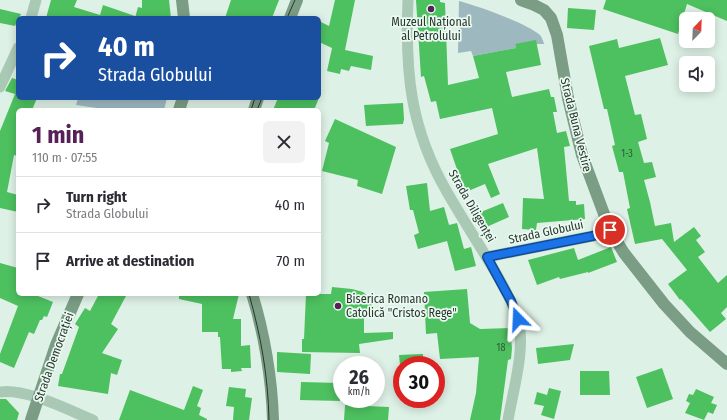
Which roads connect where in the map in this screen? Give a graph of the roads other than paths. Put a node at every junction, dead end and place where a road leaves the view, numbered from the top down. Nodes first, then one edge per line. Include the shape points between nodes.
1 (36, 0) edge
2 (182, 0) edge
3 (297, 0) edge
4 (408, 0) edge
5 (521, 0) edge
6 (32, 16) edge
7 (184, 16) edge
8 (291, 16) edge
9 (16, 52) edge
10 (0, 87) edge
11 (610, 230) junction
12 (487, 257) junction
13 (77, 296) edge
14 (252, 296) edge
15 (727, 364) edge
16 (0, 392) edge
17 (38, 398) junction
18 (32, 420) edge
19 (93, 420) edge
20 (273, 420) edge
21 (508, 420) edge

1 - 6 street
2 - 7 street
3 - 8 street
4 - 12 street, Strada Diligenței via 407,60 417,121 447,192
5 - 11 street, Strada Buna Vestire via 544,10 551,18 582,155
9 - 10 street
11 - 12 street, Strada Globului via 593,236
11 - 15 street, Strada Buna Vestire via 624,253 664,304 690,332
12 - 21 street, Strada Diligenței via 511,301 518,319 520,334 520,356
13 - 17 street, Strada Democrației via 56,345
14 - 20 street via 261,330
16 - 17 street via 20,393
17 - 18 street, Strada Democrației
17 - 19 street

